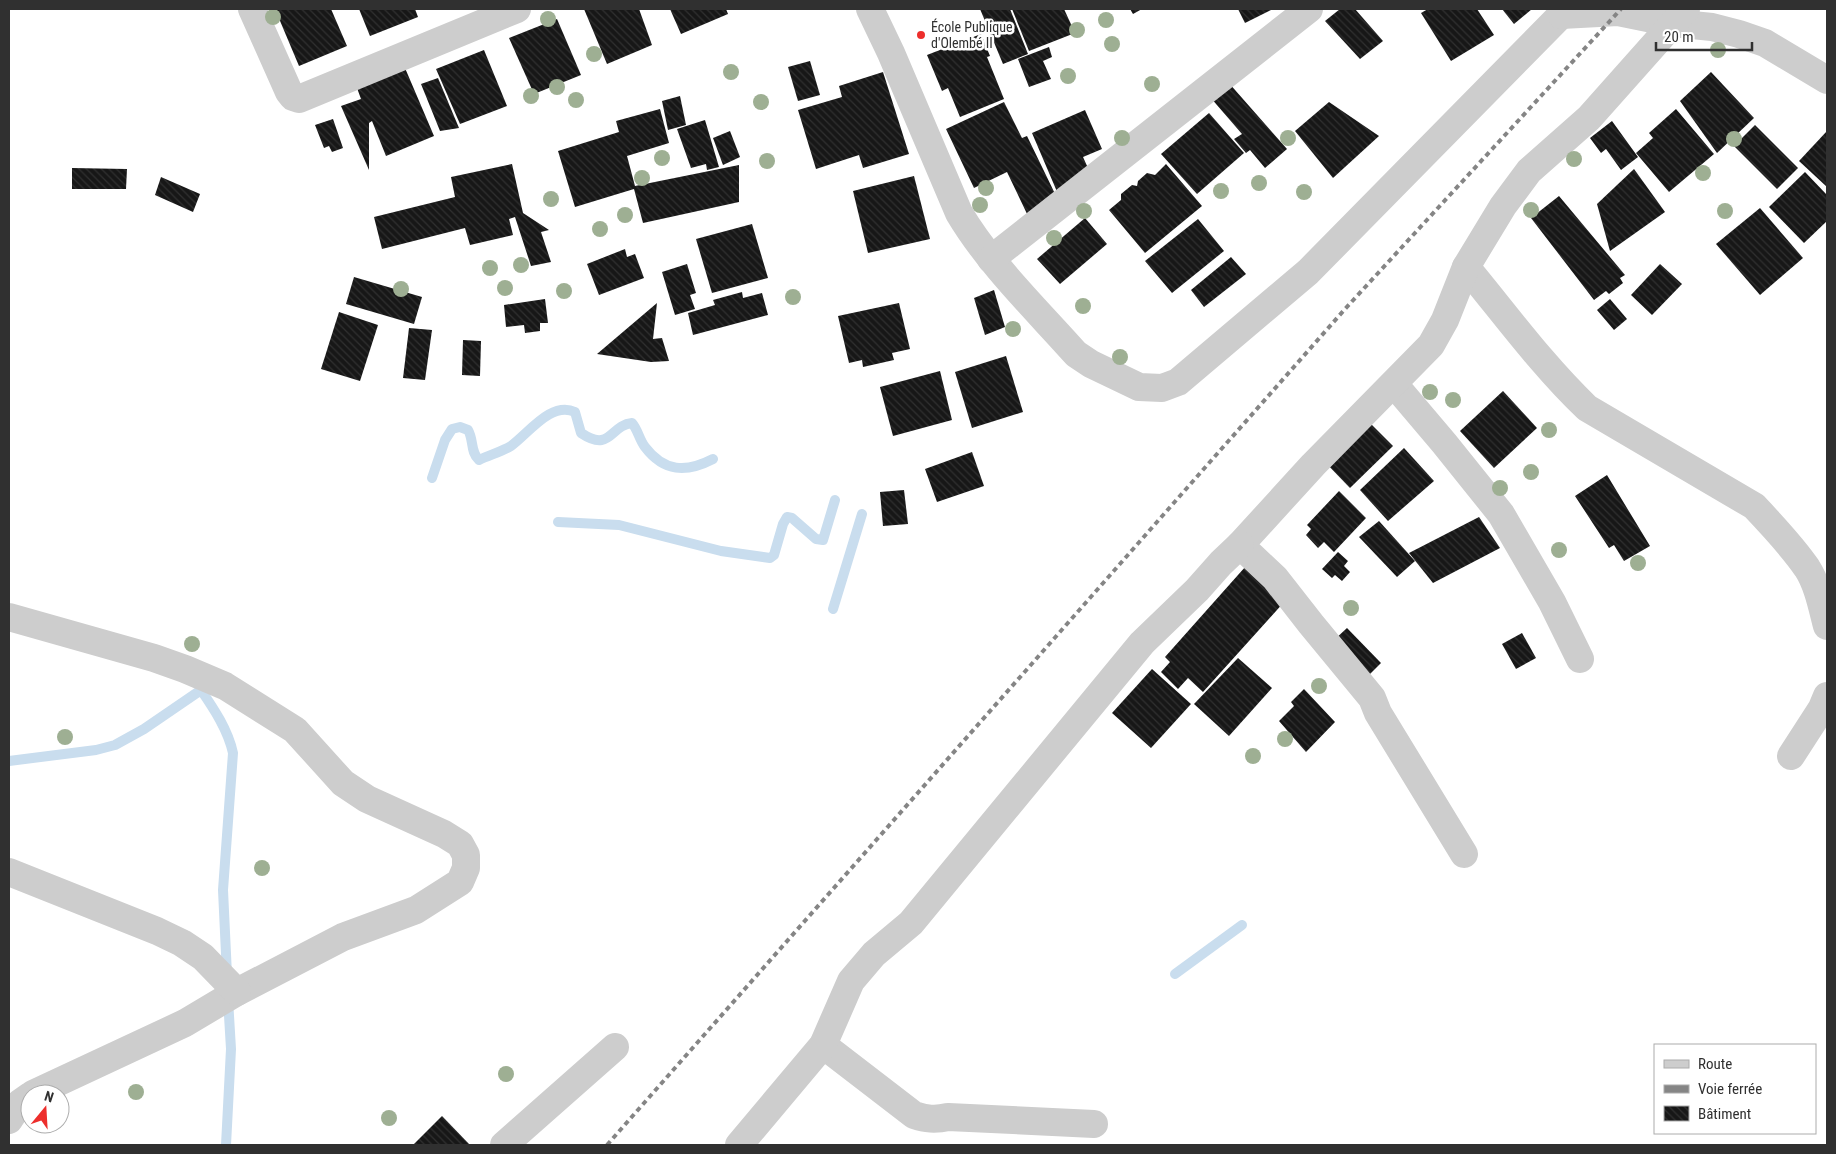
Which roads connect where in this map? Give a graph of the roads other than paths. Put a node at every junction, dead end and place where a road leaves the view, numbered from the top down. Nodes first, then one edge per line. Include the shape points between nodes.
1 (252, 9) edge
2 (518, 9) edge
3 (870, 9) edge
4 (1309, 9) edge
5 (1564, 12) edge
6 (1679, 16) edge
7 (1827, 80) edge
8 (992, 259) junction
9 (1466, 267) junction
10 (1394, 384) junction
11 (1240, 545) junction
12 (9, 617) edge
13 (1827, 626) edge
14 (1580, 658) dead end
15 (1827, 696) edge
16 (1791, 756) dead end
17 (1464, 854) dead end
18 (9, 872) edge
19 (237, 992) junction
20 (823, 1045) junction
21 (615, 1047) dead end
22 (55, 1084) edge
23 (20, 1103) edge
24 (9, 1120) edge
25 (1094, 1124) dead end
26 (504, 1145) edge
27 (739, 1145) edge

1 - 2 street via 290,92 300,99
3 - 8 street via 959,212
4 - 8 street
5 - 6 street
5 - 8 street via 1308,272 1178,382 1162,388 1139,387 1091,364 1076,354
6 - 7 street via 1765,43
6 - 9 street via 1589,118 1529,170
9 - 10 street via 1446,320 1431,345
9 - 13 street via 1587,408 1754,506 1808,569
10 - 11 street via 1313,465
10 - 14 street via 1501,514
11 - 17 street via 1275,578 1372,698
11 - 20 street via 1142,643 911,923 874,954 851,982
12 - 19 street via 154,658 225,686 296,730 344,783 367,798 460,844 466,855 466,868 460,882 436,899 343,938
15 - 16 street
18 - 19 street via 182,943 203,957
19 - 22 street via 185,1023
20 - 25 street via 914,1115 928,1119 948,1117
20 - 27 street
21 - 26 street
23 - 24 street

